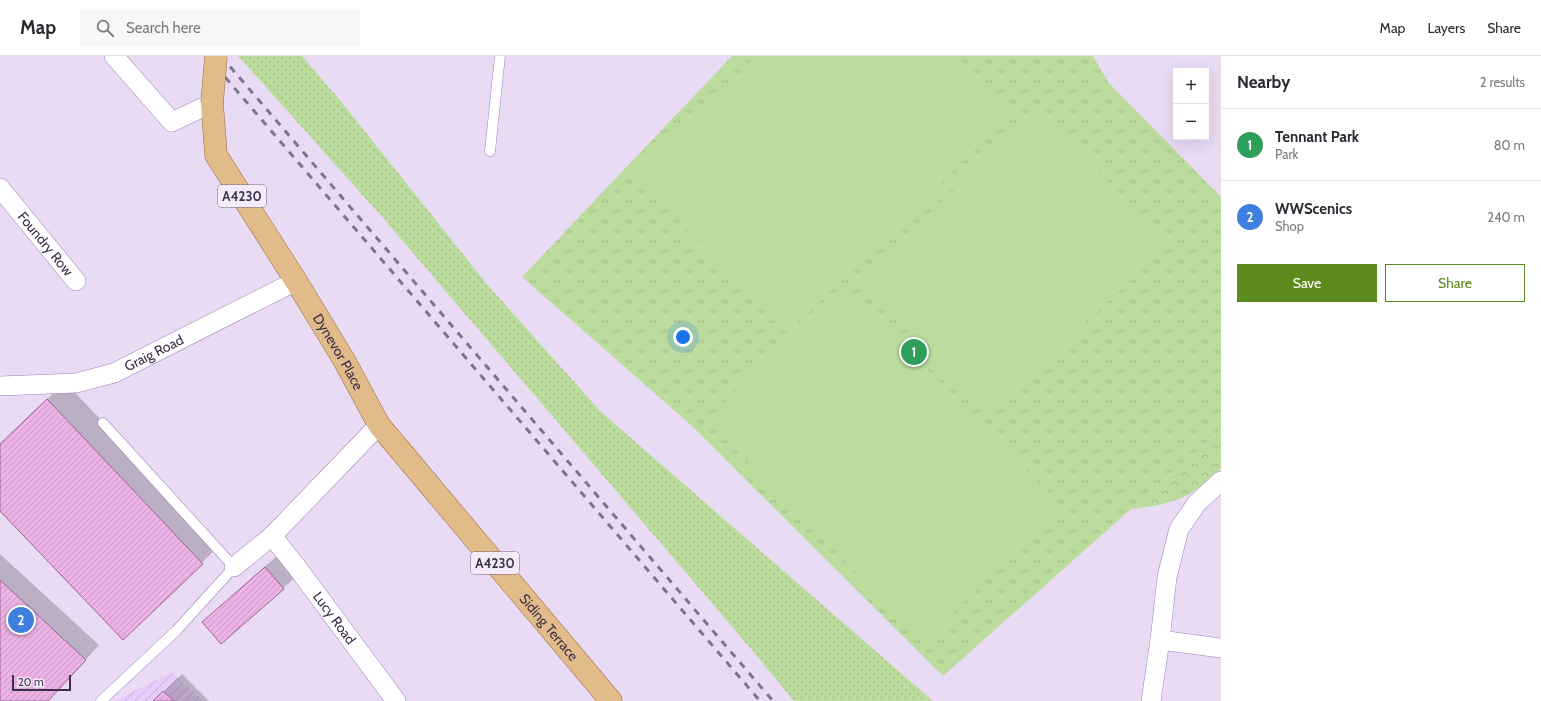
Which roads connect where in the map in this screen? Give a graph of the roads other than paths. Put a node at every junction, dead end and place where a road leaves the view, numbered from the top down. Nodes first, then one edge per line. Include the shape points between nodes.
1 (114, 56) edge
2 (216, 56) edge
3 (500, 56) edge
4 (212, 103) junction
5 (490, 151) dead end
6 (0, 188) edge
7 (76, 281) dead end
8 (296, 281) junction
9 (0, 386) edge
10 (103, 423) dead end
11 (379, 425) junction
12 (1221, 481) edge
13 (272, 536) junction
14 (234, 567) junction
15 (1160, 640) junction
16 (1221, 648) edge
17 (101, 701) edge
18 (396, 701) edge
19 (611, 701) edge
20 (1151, 701) edge

1 - 4 street via 172,122
2 - 4 main road, A4230, bridge
3 - 5 lane
4 - 8 main road, A4230 via 216,155
6 - 7 street, Foundry Row
8 - 9 street, Graig Road via 114,373 76,383
8 - 11 main road, Dynevor Place / A4230 via 344,360
10 - 14 lane
11 - 13 street
11 - 19 main road, Siding Terrace / A4230
12 - 15 street via 1197,503 1179,529 1167,577
13 - 14 street
13 - 18 street, Lucy Road
14 - 17 lane via 176,631
15 - 16 street
15 - 20 street

